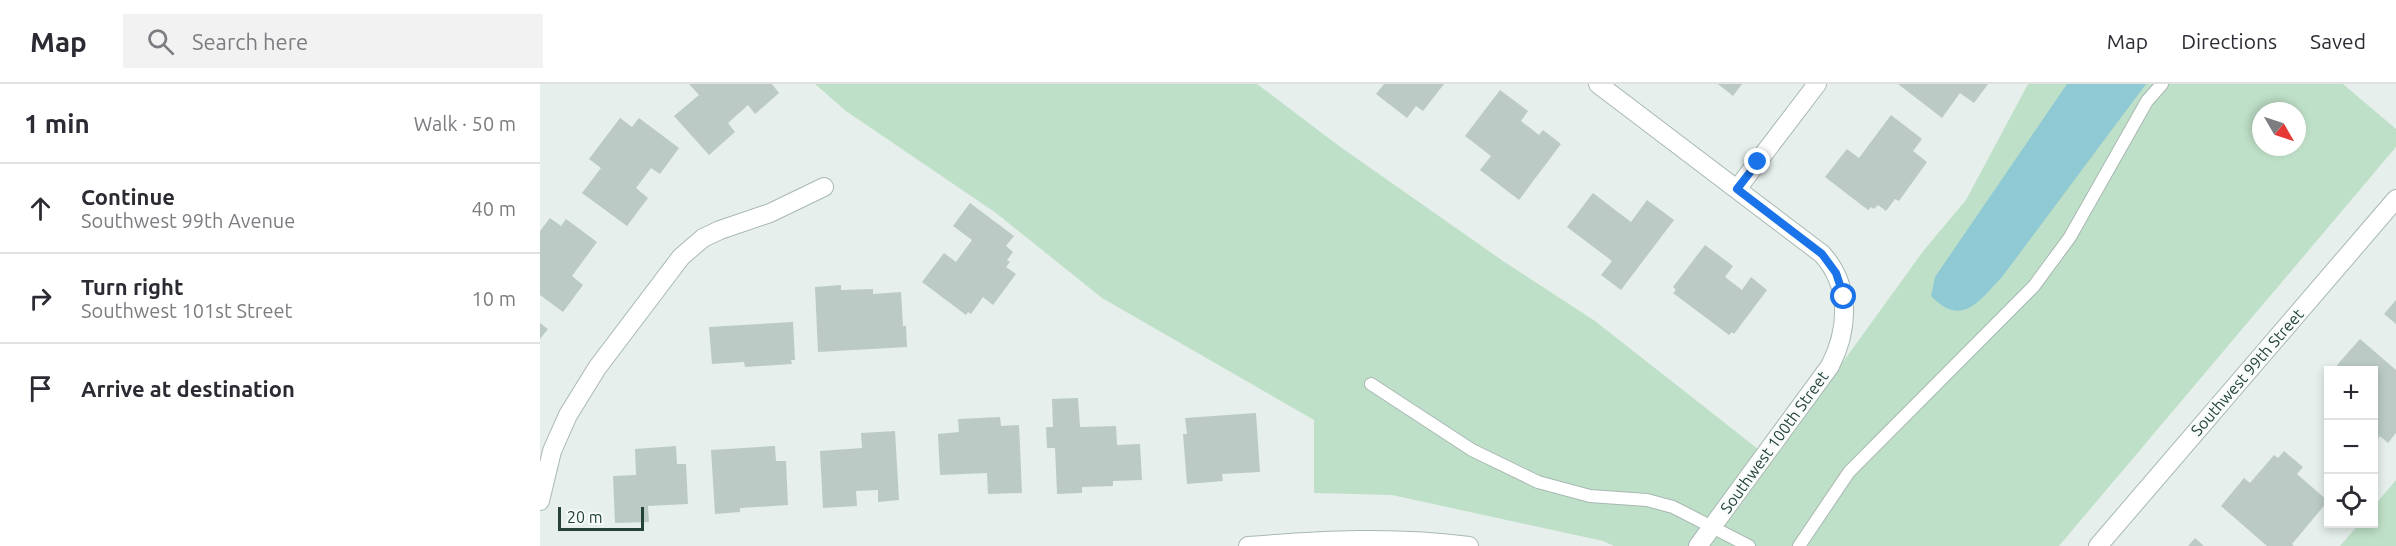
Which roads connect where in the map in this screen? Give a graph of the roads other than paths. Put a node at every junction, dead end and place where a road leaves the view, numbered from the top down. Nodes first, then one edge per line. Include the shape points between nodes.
1 (1599, 84) edge
2 (1817, 84) edge
3 (2162, 84) edge
4 (824, 187) dead end
5 (1737, 189) junction
6 (2396, 199) edge
7 (1371, 384) dead end
8 (540, 501) edge
9 (1712, 526) junction
10 (1248, 546) edge
11 (1469, 546) edge
12 (1698, 546) edge
13 (1749, 546) edge
14 (1799, 546) edge
15 (2098, 546) edge

1 - 5 street, Southwest 100th Street
2 - 5 street
3 - 14 lane via 2146,101 2070,237 2034,286 1849,472
4 - 8 street via 770,213 720,230 681,257 597,368 568,415 552,451
5 - 9 street, Southwest 100th Street via 1830,262 1844,297 1842,333 1828,369
6 - 15 street, Southwest 99th Street
7 - 9 lane via 1472,450 1538,482 1590,496 1647,500
9 - 12 street, Southwest 100th Street
9 - 13 lane
10 - 11 street via 1323,539

